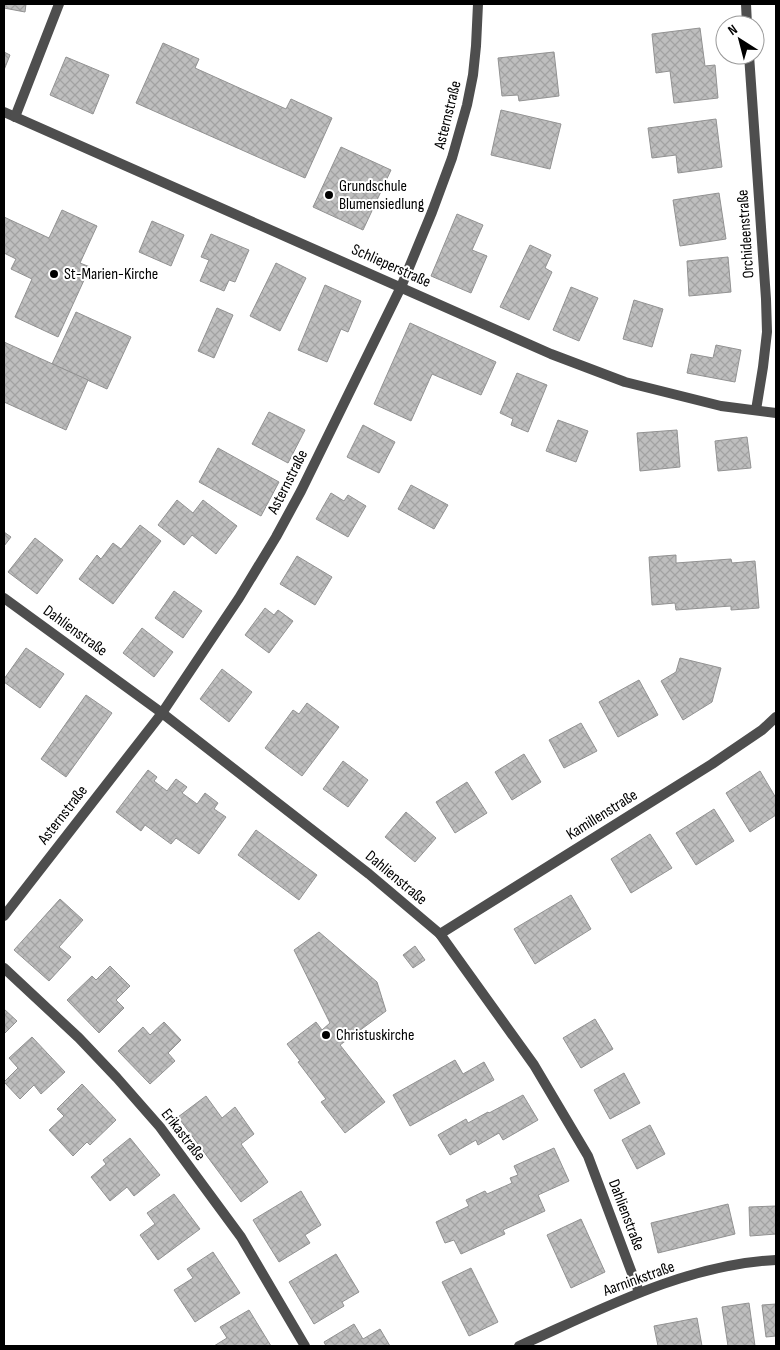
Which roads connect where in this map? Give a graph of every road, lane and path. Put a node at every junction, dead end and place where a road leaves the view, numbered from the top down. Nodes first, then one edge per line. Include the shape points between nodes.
1 (59, 4) edge
2 (478, 4) edge
3 (750, 65) edge
4 (4, 112) edge
5 (15, 117) junction
6 (401, 287) junction
7 (756, 410) junction
8 (776, 413) edge
9 (4, 598) edge
10 (162, 713) junction
11 (776, 717) edge
12 (4, 916) edge
13 (440, 934) junction
14 (4, 968) edge
15 (776, 1260) edge
16 (639, 1292) junction
17 (305, 1346) edge
18 (519, 1346) edge

1 - 5 street
2 - 6 street, Asternstraße via 473,75 467,104 449,167
3 - 7 street, Orchideenstraße via 766,316
4 - 5 street, Schlieperstraße
5 - 6 street, Schlieperstraße
6 - 7 street, Schlieperstraße via 551,354 625,382 722,406
6 - 10 street, Asternstraße via 276,537
7 - 8 street, Schlieperstraße
9 - 10 street, Dahlienstraße
10 - 12 street, Asternstraße
10 - 13 street, Dahlienstraße via 369,874
11 - 13 street, Kamillenstraße via 712,764
13 - 16 street, Dahlienstraße via 534,1065 588,1156
14 - 17 street, Erikastraße via 79,1038 160,1127 241,1237
15 - 16 street, Aarninkstraße via 715,1268
16 - 18 street, Aarninkstraße

